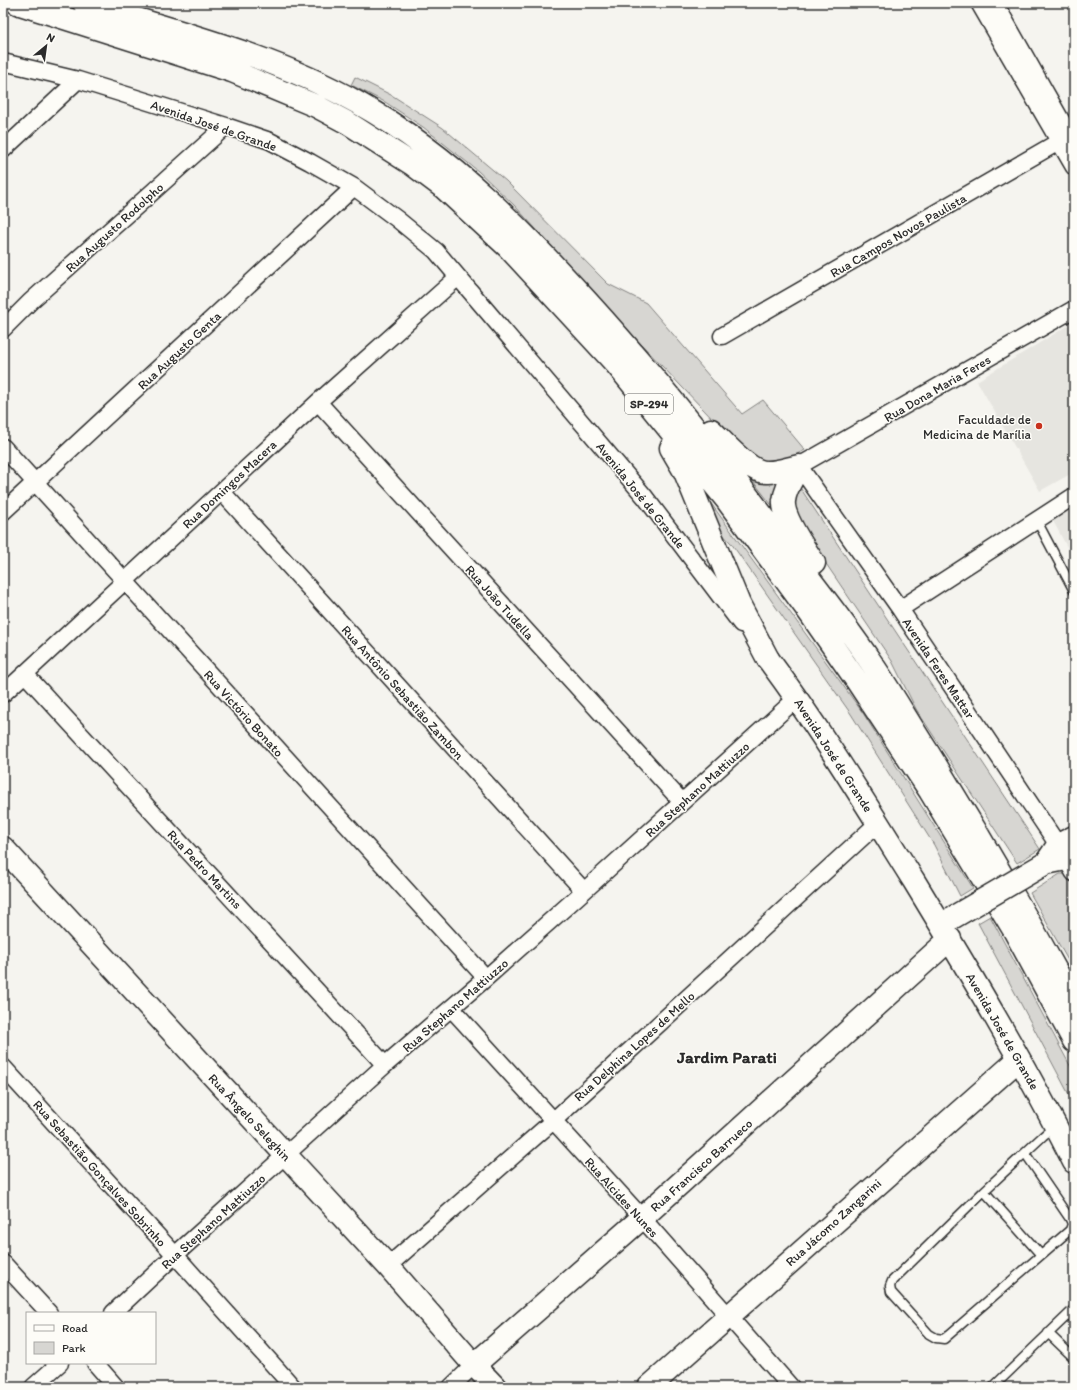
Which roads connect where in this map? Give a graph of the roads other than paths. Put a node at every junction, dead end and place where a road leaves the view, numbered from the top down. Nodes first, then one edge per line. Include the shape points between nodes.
1 (17, 3) edge
2 (84, 3) edge
3 (987, 4) edge
4 (3, 62) edge
5 (78, 80) junction
6 (226, 126) junction
7 (1069, 138) edge
8 (3, 150) edge
9 (1074, 167) edge
10 (354, 188) junction
11 (458, 277) junction
12 (1074, 309) edge
13 (3, 329) edge
14 (722, 336) dead end
15 (640, 360) junction
16 (617, 365) junction
17 (318, 402) junction
18 (3, 447) edge
19 (799, 466) junction
20 (36, 482) junction
21 (222, 492) junction
22 (1074, 496) edge
23 (3, 512) edge
24 (1036, 519) junction
25 (124, 581) junction
26 (1074, 591) edge
27 (900, 609) junction
28 (866, 656) junction
29 (768, 659) junction
30 (24, 674) junction
31 (3, 694) edge
32 (797, 698) junction
33 (682, 802) junction
34 (878, 823) junction
35 (3, 848) edge
36 (1065, 855) edge
37 (584, 892) junction
38 (948, 928) junction
39 (486, 978) junction
40 (1074, 1003) edge
41 (451, 1008) junction
42 (1074, 1041) edge
43 (1019, 1058) junction
44 (385, 1065) junction
45 (3, 1067) edge
46 (553, 1120) junction
47 (1056, 1125) junction
48 (1025, 1153) junction
49 (285, 1156) junction
50 (1074, 1162) edge
51 (984, 1191) junction
52 (642, 1218) junction
53 (175, 1255) junction
54 (1041, 1255) junction
55 (3, 1263) edge
56 (388, 1266) junction
57 (1074, 1309) edge
58 (48, 1312) edge
59 (114, 1312) edge
60 (728, 1316) junction
61 (1048, 1333) junction
62 (1074, 1358) edge
63 (59, 1364) edge
64 (96, 1364) edge
65 (474, 1366) junction
66 (33, 1387) edge
67 (116, 1387) edge
68 (293, 1387) edge
69 (451, 1387) edge
70 (494, 1387) edge
71 (649, 1387) edge
72 (790, 1387) edge
73 (993, 1387) edge

1 - 16 main road, SP-294 via 232,71 316,106 348,123 412,164 475,215
2 - 15 main road, SP-294 via 239,51 284,68 321,83 392,124 470,182 504,214
3 - 7 street
4 - 5 street, Avenida José de Grande
5 - 6 street, Avenida José de Grande
5 - 8 street
6 - 10 street, Avenida José de Grande via 270,141
6 - 13 street, Rua Augusto Rodolpho
7 - 9 street
7 - 14 street, Rua Campos Novos Paulista
10 - 11 street, Avenida José de Grande via 397,219 436,252
10 - 20 street, Rua Augusto Genta
11 - 17 street, Rua Domingos Macera
11 - 29 street, Avenida José de Grande via 645,497
12 - 19 street, Rua Dona Maria Feres
15 - 19 main road via 748,466 768,472
15 - 28 main road, SP-294 via 733,476
16 - 29 main road via 685,472 739,604
16 - 42 main road, SP-294 via 726,499 857,681 930,791 1006,917
17 - 21 street, Rua Domingos Macera
17 - 33 street, Rua João Tudella
18 - 20 street, Rua Victório Bonato
19 - 27 street, Avenida Feres Mattar
19 - 28 main road via 786,491 785,509 800,541 856,628
20 - 23 street, Rua Augusto Genta
20 - 25 street, Rua Victório Bonato
21 - 25 street, Rua Domingos Macera
21 - 37 street, Rua Antônio Sebastião Zambon
22 - 24 street
24 - 26 lane
24 - 27 street
25 - 30 street, Rua Domingos Macera
25 - 39 street, Rua Victório Bonato
27 - 36 street, Avenida Feres Mattar
28 - 40 main road, SP-294 via 947,783 1030,922
29 - 32 main road, Avenida José de Grande
30 - 31 street, Rua Domingos Macera
30 - 44 street, Rua Pedro Martins
32 - 33 street, Rua Stephano Mattiuzzo
32 - 34 main road, Avenida José de Grande
33 - 37 street, Rua Stephano Mattiuzzo
34 - 38 main road, Avenida José de Grande
34 - 46 street, Rua Delphina Lopes de Mello
35 - 49 main road, Rua Ângelo Seleghin
36 - 38 main road, Rua Francisco Barrueco, bridge
37 - 39 street, Rua Stephano Mattiuzzo
38 - 43 main road, Avenida José de Grande
38 - 52 main road, Rua Francisco Barrueco
39 - 41 street, Rua Stephano Mattiuzzo
41 - 44 street, Rua Stephano Mattiuzzo
41 - 46 street, Rua Alcides Nunes
43 - 47 main road, Avenida José de Grande
43 - 60 main road, Rua Jácomo Zangarini
44 - 49 street, Rua Stephano Mattiuzzo
45 - 53 street, Rua Sebastião Gonçalves Sobrinho
46 - 52 street, Rua Alcides Nunes
46 - 56 street, Rua Delphina Lopes de Mello
47 - 48 lane
47 - 50 main road, Avenida José de Grande
48 - 51 lane
48 - 54 lane via 1072,1224 1070,1230
49 - 53 street, Rua Stephano Mattiuzzo
49 - 56 main road, Rua Ângelo Seleghin
51 - 54 lane
51 - 54 lane via 892,1281 890,1286 892,1292 929,1334 944,1339
52 - 60 street, Rua Alcides Nunes
52 - 65 main road, Rua Francisco Barrueco
53 - 59 street, Rua Stephano Mattiuzzo
53 - 68 street, Rua Sebastião Gonçalves Sobrinho
55 - 58 street
56 - 65 main road, Rua Ângelo Seleghin
57 - 61 lane
60 - 71 main road, Rua Jácomo Zangarini
60 - 72 street, Rua Alcides Nunes
61 - 62 lane
61 - 73 lane
63 - 66 street
64 - 67 street
65 - 69 street, Rua Francisco Barrueco
65 - 70 main road, Rua Ângelo Seleghin

